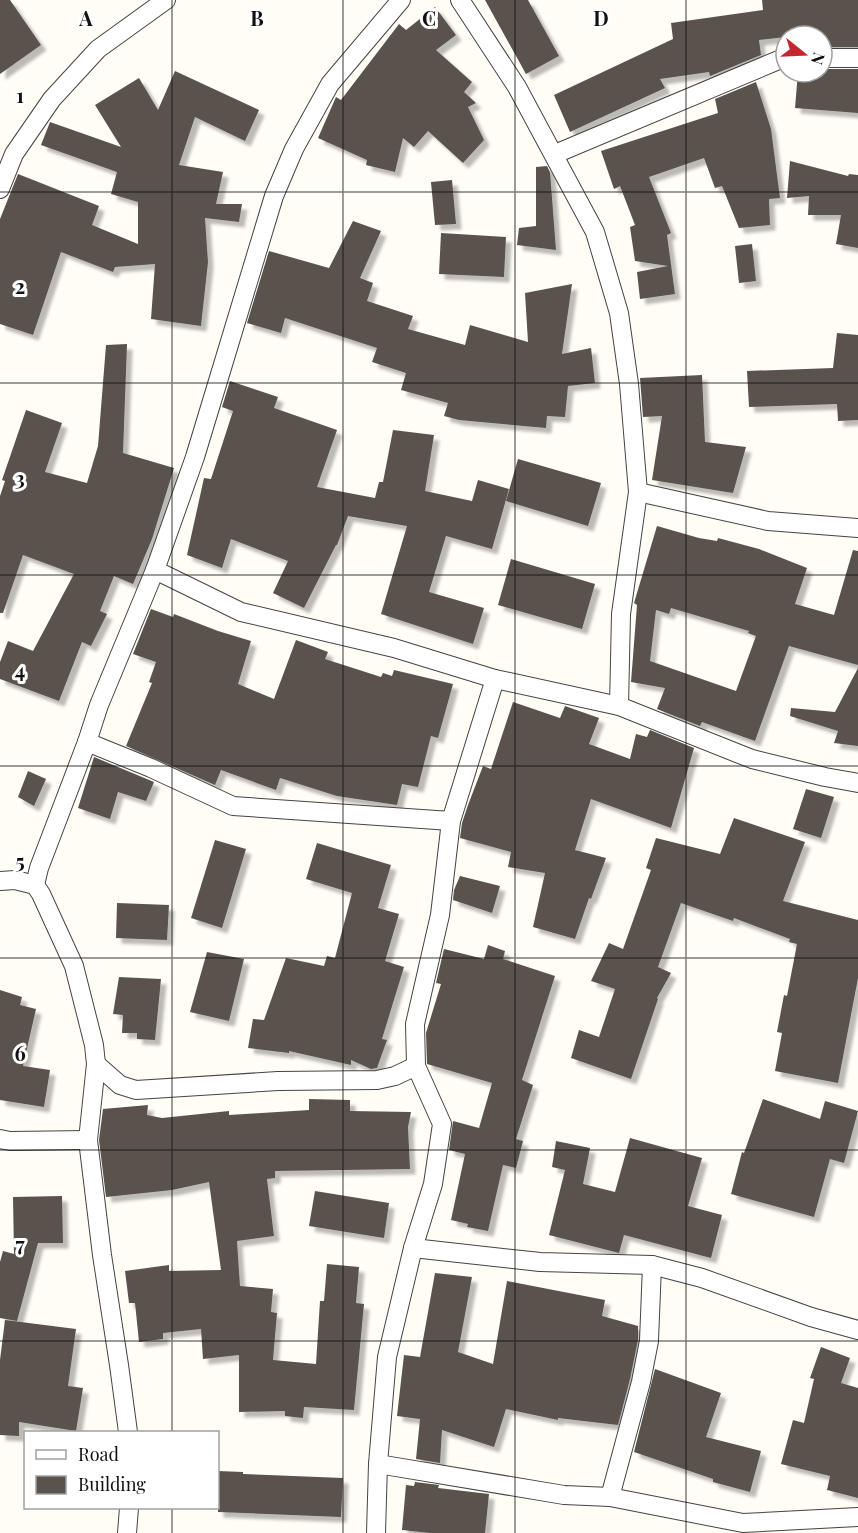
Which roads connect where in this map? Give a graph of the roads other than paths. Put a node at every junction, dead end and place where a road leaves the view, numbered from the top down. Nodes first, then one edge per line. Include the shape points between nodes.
1 (166, 0) edge
2 (401, 0) edge
3 (460, 0) edge
4 (834, 58) edge
5 (858, 58) edge
6 (774, 63) edge
7 (555, 154) junction
8 (0, 189) edge
9 (638, 492) junction
10 (858, 528) edge
11 (155, 570) junction
12 (495, 679) junction
13 (620, 706) junction
14 (87, 742) junction
15 (858, 783) edge
16 (452, 821) junction
17 (0, 881) edge
18 (35, 885) junction
19 (96, 1064) junction
20 (416, 1066) junction
21 (0, 1139) edge
22 (88, 1140) junction
23 (413, 1248) junction
24 (652, 1265) junction
25 (858, 1330) edge
26 (128, 1431) edge
27 (378, 1464) junction
28 (610, 1497) junction
29 (129, 1509) edge
30 (858, 1517) edge
31 (127, 1533) edge
32 (376, 1533) edge

1 - 8 street via 98,49 52,99 14,154
2 - 11 street via 330,84 294,149 274,196 195,457
3 - 7 street via 518,87
4 - 5 street
6 - 7 street
7 - 9 street via 595,232 619,313
9 - 10 street via 768,521
9 - 13 street via 621,614
11 - 12 street via 241,612 394,648
11 - 14 street
12 - 13 street
12 - 16 street
13 - 15 street via 752,759
14 - 16 street via 233,806
14 - 18 street
16 - 20 street via 440,915 415,1024
17 - 18 street
18 - 19 street via 74,966
19 - 20 street via 120,1085 136,1090 278,1081 377,1080
19 - 22 street
20 - 23 street via 442,1124 433,1184
21 - 22 street
22 - 26 street
23 - 24 street via 540,1262
23 - 27 street via 387,1358
24 - 25 street
24 - 28 street via 649,1341
27 - 28 street via 564,1495
27 - 32 street
28 - 30 street via 743,1523
29 - 31 street

